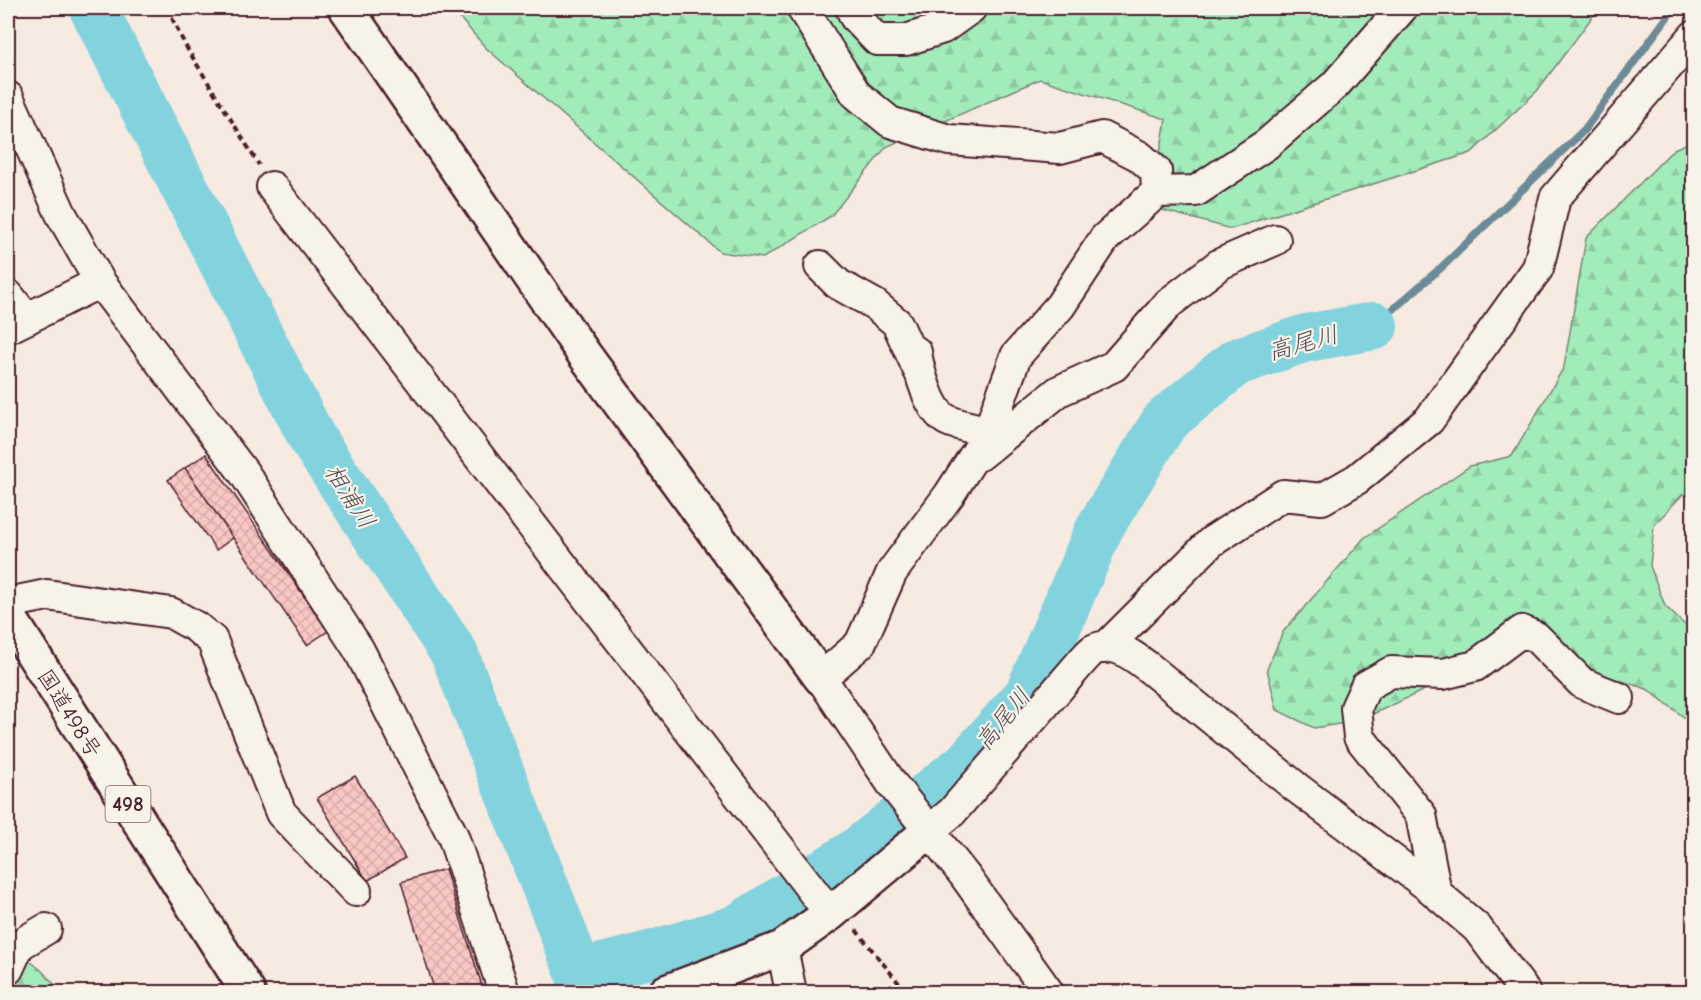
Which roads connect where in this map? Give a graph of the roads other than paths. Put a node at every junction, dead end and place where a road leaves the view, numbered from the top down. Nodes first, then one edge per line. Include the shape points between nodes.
1 (346, 8) edge
2 (802, 8) edge
3 (851, 8) edge
4 (971, 8) edge
5 (1402, 8) edge
6 (1694, 36) edge
7 (8, 97) edge
8 (272, 187) dead end
9 (1157, 192) junction
10 (1275, 240) dead end
11 (820, 266) dead end
12 (100, 282) junction
13 (8, 295) edge
14 (17, 323) edge
15 (912, 325) dead end
16 (919, 371) junction
17 (988, 432) junction
18 (968, 465) junction
19 (8, 603) edge
20 (8, 615) edge
21 (1105, 648) junction
22 (821, 678) junction
23 (1619, 698) dead end
24 (922, 822) junction
25 (356, 891) dead end
26 (1436, 893) junction
27 (829, 906) junction
28 (46, 929) dead end
29 (782, 948) junction
30 (8, 969) edge
31 (248, 993) edge
32 (504, 993) edge
33 (666, 993) edge
34 (791, 993) edge
35 (1048, 993) edge
36 (1525, 993) edge

1 - 22 main road via 584,354
2 - 9 street via 856,94 890,122 949,140 1060,148 1102,137 1139,156 1156,171
3 - 4 street via 877,40 906,40 943,28
5 - 9 street via 1335,85 1267,144 1196,191
6 - 21 street via 1556,198 1538,268 1429,420 1356,479 1331,494 1322,499 1283,495 1211,542
7 - 12 street via 61,214
8 - 27 street via 797,871
9 - 17 street via 1105,238 1060,306 1016,356
10 - 18 street via 1220,264 1169,303 1113,366 1059,391
11 - 16 street via 838,284 874,303 897,322
12 - 14 street
12 - 32 street via 244,473 359,650 453,836
13 - 14 street
15 - 16 street
16 - 17 street via 930,401 945,420
17 - 18 street
18 - 22 street via 892,572 860,644
19 - 25 street via 46,595 171,613 212,640 281,813
20 - 31 main road, 国道498号 / 498
21 - 24 street via 1094,649 1083,660 952,812
21 - 26 street via 1125,651 1148,667 1297,788
22 - 24 street
23 - 26 street via 1582,683 1536,637 1522,630 1475,666 1443,674 1391,672 1366,686 1356,708 1359,737 1421,815
24 - 27 main road
24 - 35 street
26 - 36 street via 1477,928
27 - 29 main road
28 - 30 street via 19,945
29 - 33 main road
29 - 34 street

